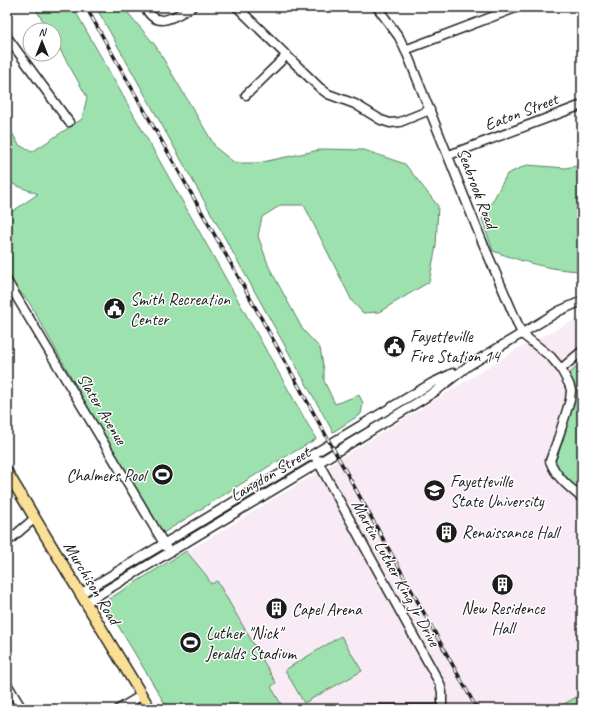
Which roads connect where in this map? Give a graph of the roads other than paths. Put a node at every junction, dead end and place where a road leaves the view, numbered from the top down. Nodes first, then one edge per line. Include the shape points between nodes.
1 (145, 7) edge
2 (192, 7) edge
3 (237, 7) edge
4 (377, 7) edge
5 (518, 7) edge
6 (7, 37) edge
7 (405, 50) junction
8 (287, 56) junction
9 (246, 95) dead end
10 (582, 105) edge
11 (430, 110) junction
12 (69, 122) dead end
13 (449, 156) junction
14 (7, 282) edge
15 (582, 301) edge
16 (522, 334) junction
17 (582, 351) edge
18 (468, 366) junction
19 (561, 369) junction
20 (313, 454) junction
21 (318, 463) junction
22 (7, 472) edge
23 (582, 498) edge
24 (34, 518) junction
25 (7, 542) edge
26 (164, 543) junction
27 (169, 552) junction
28 (83, 598) junction
29 (7, 684) edge
30 (142, 695) junction
31 (22, 709) edge
32 (119, 709) edge
33 (150, 709) edge
34 (366, 709) edge
35 (435, 709) edge
36 (442, 709) edge

1 - 2 street via 152,17 167,20
3 - 8 street
4 - 7 street, Seabrook Road via 399,37
5 - 7 street
6 - 12 street
7 - 11 street, Seabrook Road
8 - 9 street
8 - 11 street via 328,94 355,104 385,122 400,122
10 - 13 street, Eaton Street
11 - 13 street, Seabrook Road
13 - 16 street, Seabrook Road
14 - 26 street, Slater Avenue
15 - 16 street, Langdon Street via 559,311
16 - 18 street, Langdon Street
16 - 19 street, Seabrook Road via 543,350
17 - 19 street
18 - 20 street, Langdon Street via 432,383
18 - 21 street, Langdon Street via 436,390
19 - 23 street, Seabrook Road via 571,390 570,400 550,461 554,470
20 - 21 street, Martin Luther King Jr Drive
20 - 26 street, Langdon Street
21 - 27 street, Langdon Street
21 - 36 street, Martin Luther King Jr Drive via 440,684
22 - 24 main road, Murchison Road
24 - 25 street
24 - 28 main road, Murchison Road
26 - 27 street, Slater Avenue
26 - 28 street, Langdon Street
27 - 28 street, Langdon Street
28 - 30 main road, Murchison Road
29 - 31 street
30 - 32 street
30 - 33 main road, Murchison Road
34 - 35 street

